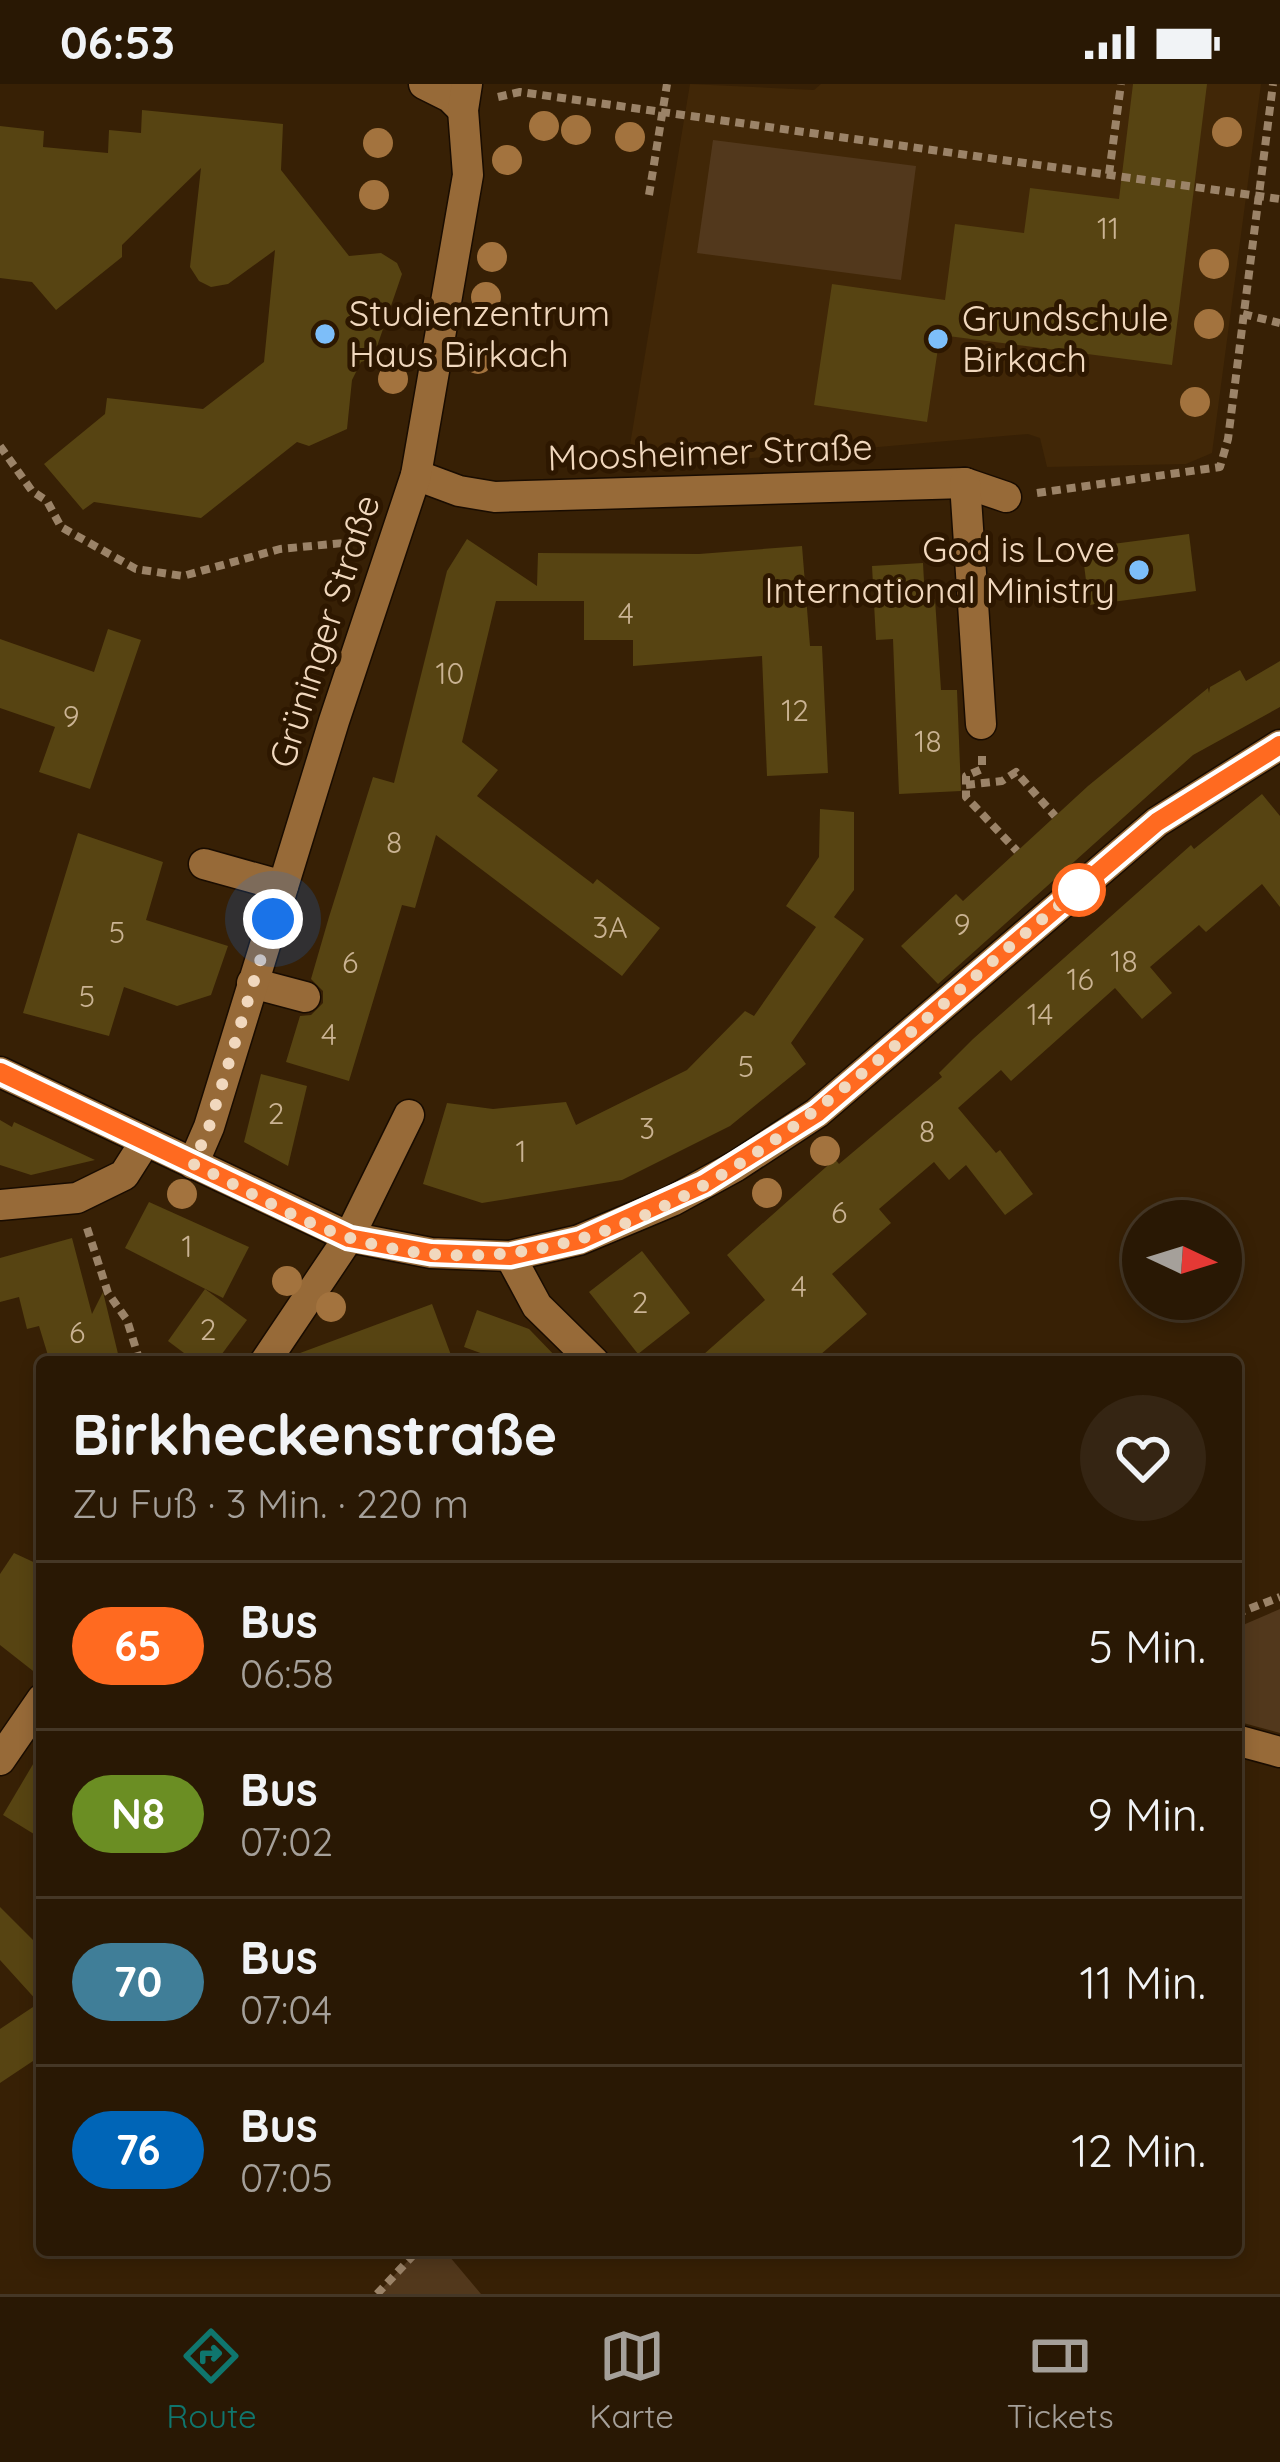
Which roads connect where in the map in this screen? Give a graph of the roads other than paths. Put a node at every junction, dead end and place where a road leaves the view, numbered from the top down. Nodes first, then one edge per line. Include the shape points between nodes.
1 (424, 84) edge
2 (465, 97) edge
3 (416, 475) junction
4 (965, 483) junction
5 (1006, 497) road end
6 (980, 724) road end
7 (1280, 745) edge
8 (204, 864) dead end
9 (283, 886) junction
10 (252, 983) junction
11 (305, 997) dead end
12 (0, 1072) edge
13 (409, 1115) dead end
14 (145, 1142) junction
15 (193, 1164) junction
16 (0, 1205) edge
17 (349, 1238) junction
18 (510, 1256) junction
19 (269, 1356) edge
20 (588, 1356) edge
21 (36, 1708) edge
22 (1242, 1742) edge
23 (1280, 1752) edge
24 (0, 1760) edge

1 - 2 street
2 - 3 street, Grüninger Straße via 468,176
3 - 4 street, Moosheimer Straße via 496,497
3 - 9 street, Grüninger Straße
4 - 5 street, Moosheimer Straße
4 - 6 street
7 - 18 street via 1157,822 817,1113 661,1206 580,1240
8 - 9 street
9 - 10 street, Grüninger Straße
10 - 11 street
10 - 15 street, Grüninger Straße
12 - 14 street
13 - 17 street
14 - 15 street
14 - 16 street via 124,1175 77,1198
15 - 17 street
17 - 18 street
17 - 19 street
18 - 20 street via 537,1306
21 - 24 street
22 - 23 street

